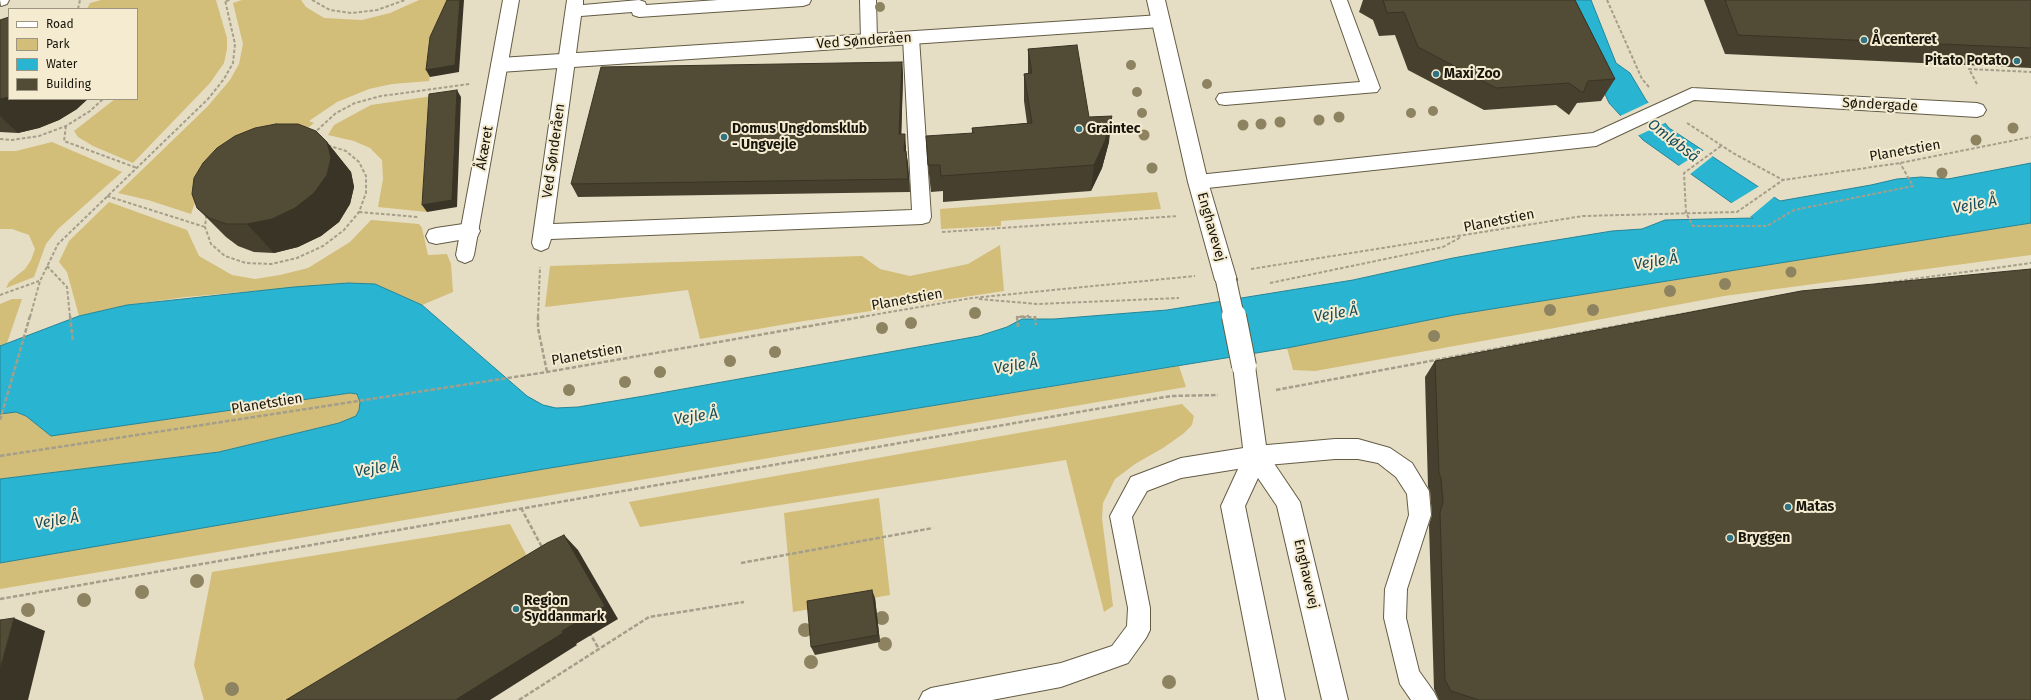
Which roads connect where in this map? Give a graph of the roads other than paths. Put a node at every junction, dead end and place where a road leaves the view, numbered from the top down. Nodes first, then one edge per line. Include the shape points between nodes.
1 (511, 0) edge
2 (803, 0) edge
3 (868, 0) edge
4 (1156, 0) edge
5 (1339, 0) edge
6 (574, 5) edge
7 (1161, 21) junction
8 (911, 38) junction
9 (869, 40) junction
10 (566, 60) junction
11 (498, 73) junction
12 (1226, 99) dead end
13 (1977, 110) road end
14 (1198, 182) junction
15 (470, 231) junction
16 (436, 236) road end
17 (465, 255) dead end
18 (1256, 456) junction
19 (931, 700) edge
20 (1272, 700) edge
21 (1335, 700) edge
22 (1426, 700) edge

1 - 11 lane, Åkæret
2 - 6 lane via 639,11 639,6
3 - 9 lane
4 - 7 main road, Enghavevej
5 - 12 lane via 1371,88
6 - 10 lane, Ved Sønderåen
7 - 8 main road, Ved Sønderåen
7 - 14 main road, Enghavevej
8 - 9 main road, Ved Sønderåen
8 - 10 lane, Ved Sønderåen via 922,217 542,237
9 - 10 main road, Ved Sønderåen
10 - 11 main road
11 - 15 lane, Åkæret
13 - 14 lane, Søndergade via 1692,94 1596,140
14 - 18 main road, Enghavevej, bridge via 1226,280 1249,395
15 - 16 main road
15 - 17 lane, Åkæret
18 - 19 lane via 1181,468 1140,484 1121,516 1139,608 1138,630 1120,655 1062,675
18 - 20 main road via 1233,506
18 - 21 main road, Enghavevej via 1288,502
18 - 22 lane via 1358,449 1383,455 1404,470 1418,491 1420,515 1396,589 1395,618 1408,676

